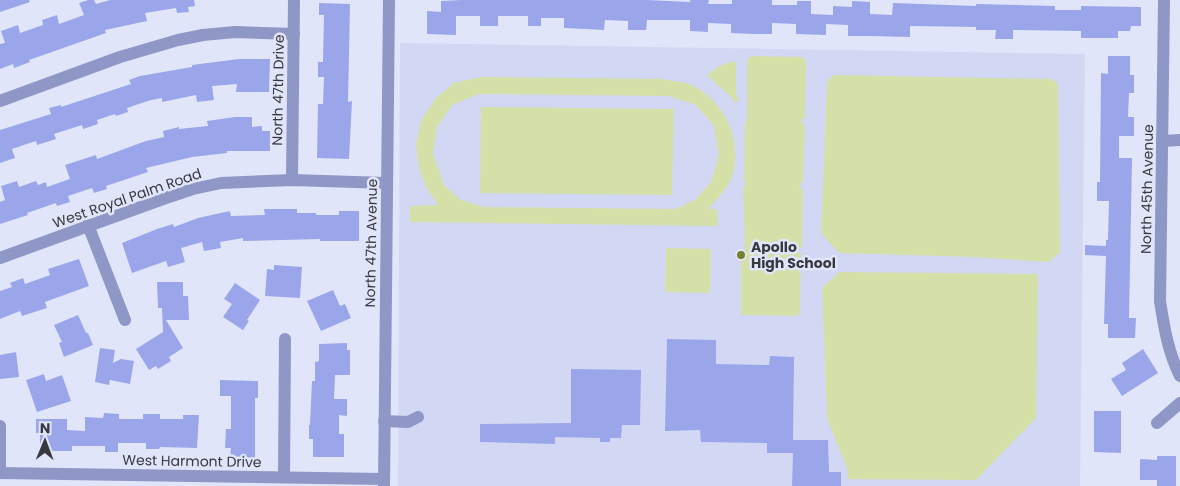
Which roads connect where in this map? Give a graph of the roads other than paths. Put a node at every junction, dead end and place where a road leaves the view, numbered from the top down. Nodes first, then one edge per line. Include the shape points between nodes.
1 (294, 0) edge
2 (389, 0) edge
3 (1164, 0) edge
4 (294, 34) junction
5 (0, 101) edge
6 (1180, 140) edge
7 (1162, 141) junction
8 (292, 180) junction
9 (386, 183) junction
10 (88, 225) junction
11 (0, 258) edge
12 (125, 320) dead end
13 (285, 339) dead end
14 (1177, 360) edge
15 (1180, 376) edge
16 (1180, 403) edge
17 (418, 416) dead end
18 (384, 421) junction
19 (1157, 423) dead end
20 (0, 426) edge
21 (0, 468) edge
22 (0, 473) edge
23 (284, 477) junction
24 (384, 482) edge

1 - 4 street, North 47th Drive
2 - 9 street, North 47th Avenue
3 - 7 street, North 45th Avenue
4 - 5 street via 235,32 178,40 120,57
4 - 8 street, North 47th Drive
6 - 7 street
7 - 14 street, North 45th Avenue via 1160,301 1164,329
8 - 9 street, West Royal Palm Road
8 - 10 street, West Royal Palm Road via 222,183 193,189
9 - 18 street, North 47th Avenue
10 - 11 street, West Royal Palm Road
10 - 12 street
13 - 23 street
14 - 15 street, North 45th Avenue
16 - 19 street
17 - 18 street via 408,422
18 - 24 street, North 47th Avenue
20 - 21 street
22 - 23 street, West Harmont Drive
23 - 24 street, West Harmont Drive

